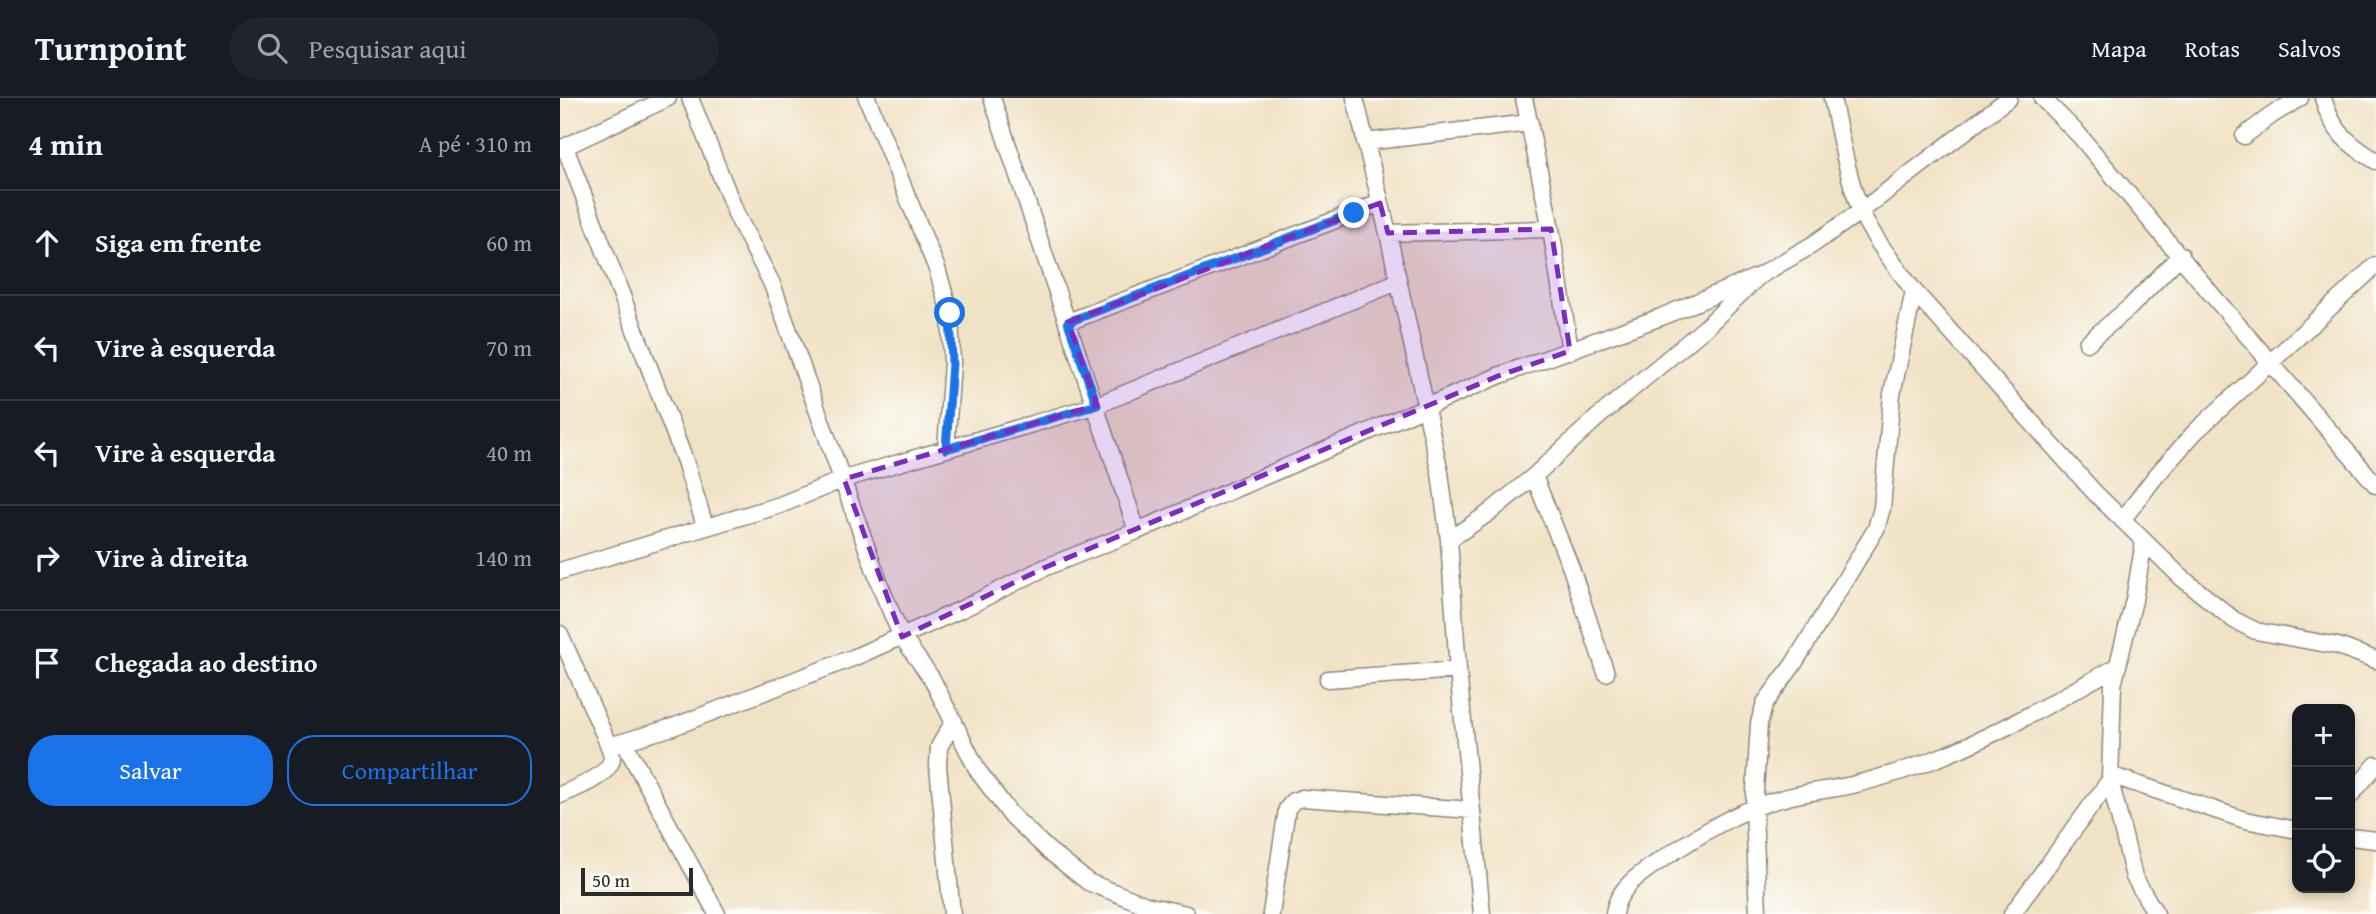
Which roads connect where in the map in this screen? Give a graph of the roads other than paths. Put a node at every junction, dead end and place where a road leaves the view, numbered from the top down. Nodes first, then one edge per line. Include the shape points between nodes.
1 (668, 98) edge
2 (690, 98) edge
3 (867, 98) edge
4 (992, 98) edge
5 (1355, 98) edge
6 (1524, 98) edge
7 (1832, 98) edge
8 (2009, 98) edge
9 (2042, 98) edge
10 (2300, 98) edge
11 (2323, 98) edge
12 (1531, 123) junction
13 (2244, 136) dead end
14 (1366, 142) junction
15 (562, 148) edge
16 (2376, 161) edge
17 (1380, 204) junction
18 (1861, 211) junction
19 (1551, 229) junction
20 (1388, 233) junction
21 (2181, 255) junction
22 (2376, 265) edge
23 (1759, 276) junction
24 (1397, 282) junction
25 (1914, 291) junction
26 (1068, 322) junction
27 (2087, 343) dead end
28 (1570, 351) junction
29 (2271, 363) junction
30 (1097, 405) junction
31 (1426, 408) junction
32 (946, 449) junction
33 (1534, 477) junction
34 (844, 479) junction
35 (2376, 485) edge
36 (2123, 519) junction
37 (705, 526) junction
38 (1137, 531) junction
39 (1449, 540) junction
40 (2144, 542) junction
41 (560, 571) edge
42 (560, 634) edge
43 (902, 637) junction
44 (2376, 660) edge
45 (2118, 666) junction
46 (1458, 670) junction
47 (1606, 673) dead end
48 (1328, 680) dead end
49 (954, 721) junction
50 (616, 744) junction
51 (2376, 765) edge
52 (2110, 778) junction
53 (2355, 790) edge
54 (560, 795) edge
55 (1754, 808) junction
56 (1472, 810) junction
57 (2292, 829) edge
58 (2355, 838) edge
59 (2376, 840) edge
60 (717, 914) edge
61 (952, 914) edge
62 (1186, 914) edge
63 (1271, 914) edge
64 (1482, 914) edge
65 (1614, 914) edge
66 (1758, 914) edge
67 (2012, 914) edge
68 (2156, 914) edge

1 - 15 street
2 - 34 street via 737,216 772,284
3 - 32 street via 937,269 950,313
4 - 26 street
5 - 14 street
6 - 12 street
7 - 18 street
8 - 18 street
9 - 21 street
10 - 13 street
11 - 16 street via 2340,135
12 - 14 street
12 - 19 street
14 - 17 street
15 - 37 street via 681,450
17 - 20 street
17 - 26 street
18 - 23 street
18 - 25 street
19 - 20 street
19 - 28 street
20 - 24 street
21 - 27 street
21 - 29 street
22 - 29 street
23 - 28 street
23 - 33 street
24 - 30 street
24 - 31 street
25 - 36 street
25 - 55 street via 1892,394 1882,508 1876,528 1765,703 1759,723
26 - 30 street
28 - 31 street
29 - 35 street
29 - 36 street via 2195,432
30 - 32 street
30 - 38 street
31 - 38 street
31 - 39 street
32 - 34 street
33 - 39 street
33 - 47 street
34 - 37 street via 780,505
34 - 43 street
36 - 40 street
37 - 41 street
38 - 43 street via 1046,567
39 - 46 street
40 - 44 street via 2234,620 2256,631 2338,646
40 - 45 street
42 - 50 street
43 - 49 street
43 - 50 street via 673,727
45 - 52 street via 2113,685
45 - 55 street via 2022,720 1936,759 1853,785
46 - 48 street
46 - 56 street
49 - 61 street via 939,747 938,766
49 - 62 street via 978,771 1010,814 1048,850 1088,882 1146,905
50 - 54 street via 608,766 598,776
50 - 60 street
51 - 53 street
52 - 57 street via 2245,820
52 - 67 street
52 - 68 street via 2134,877
55 - 65 street via 1734,815 1636,876 1622,892
55 - 66 street
56 - 63 street via 1293,801 1286,809
56 - 64 street
58 - 59 street

